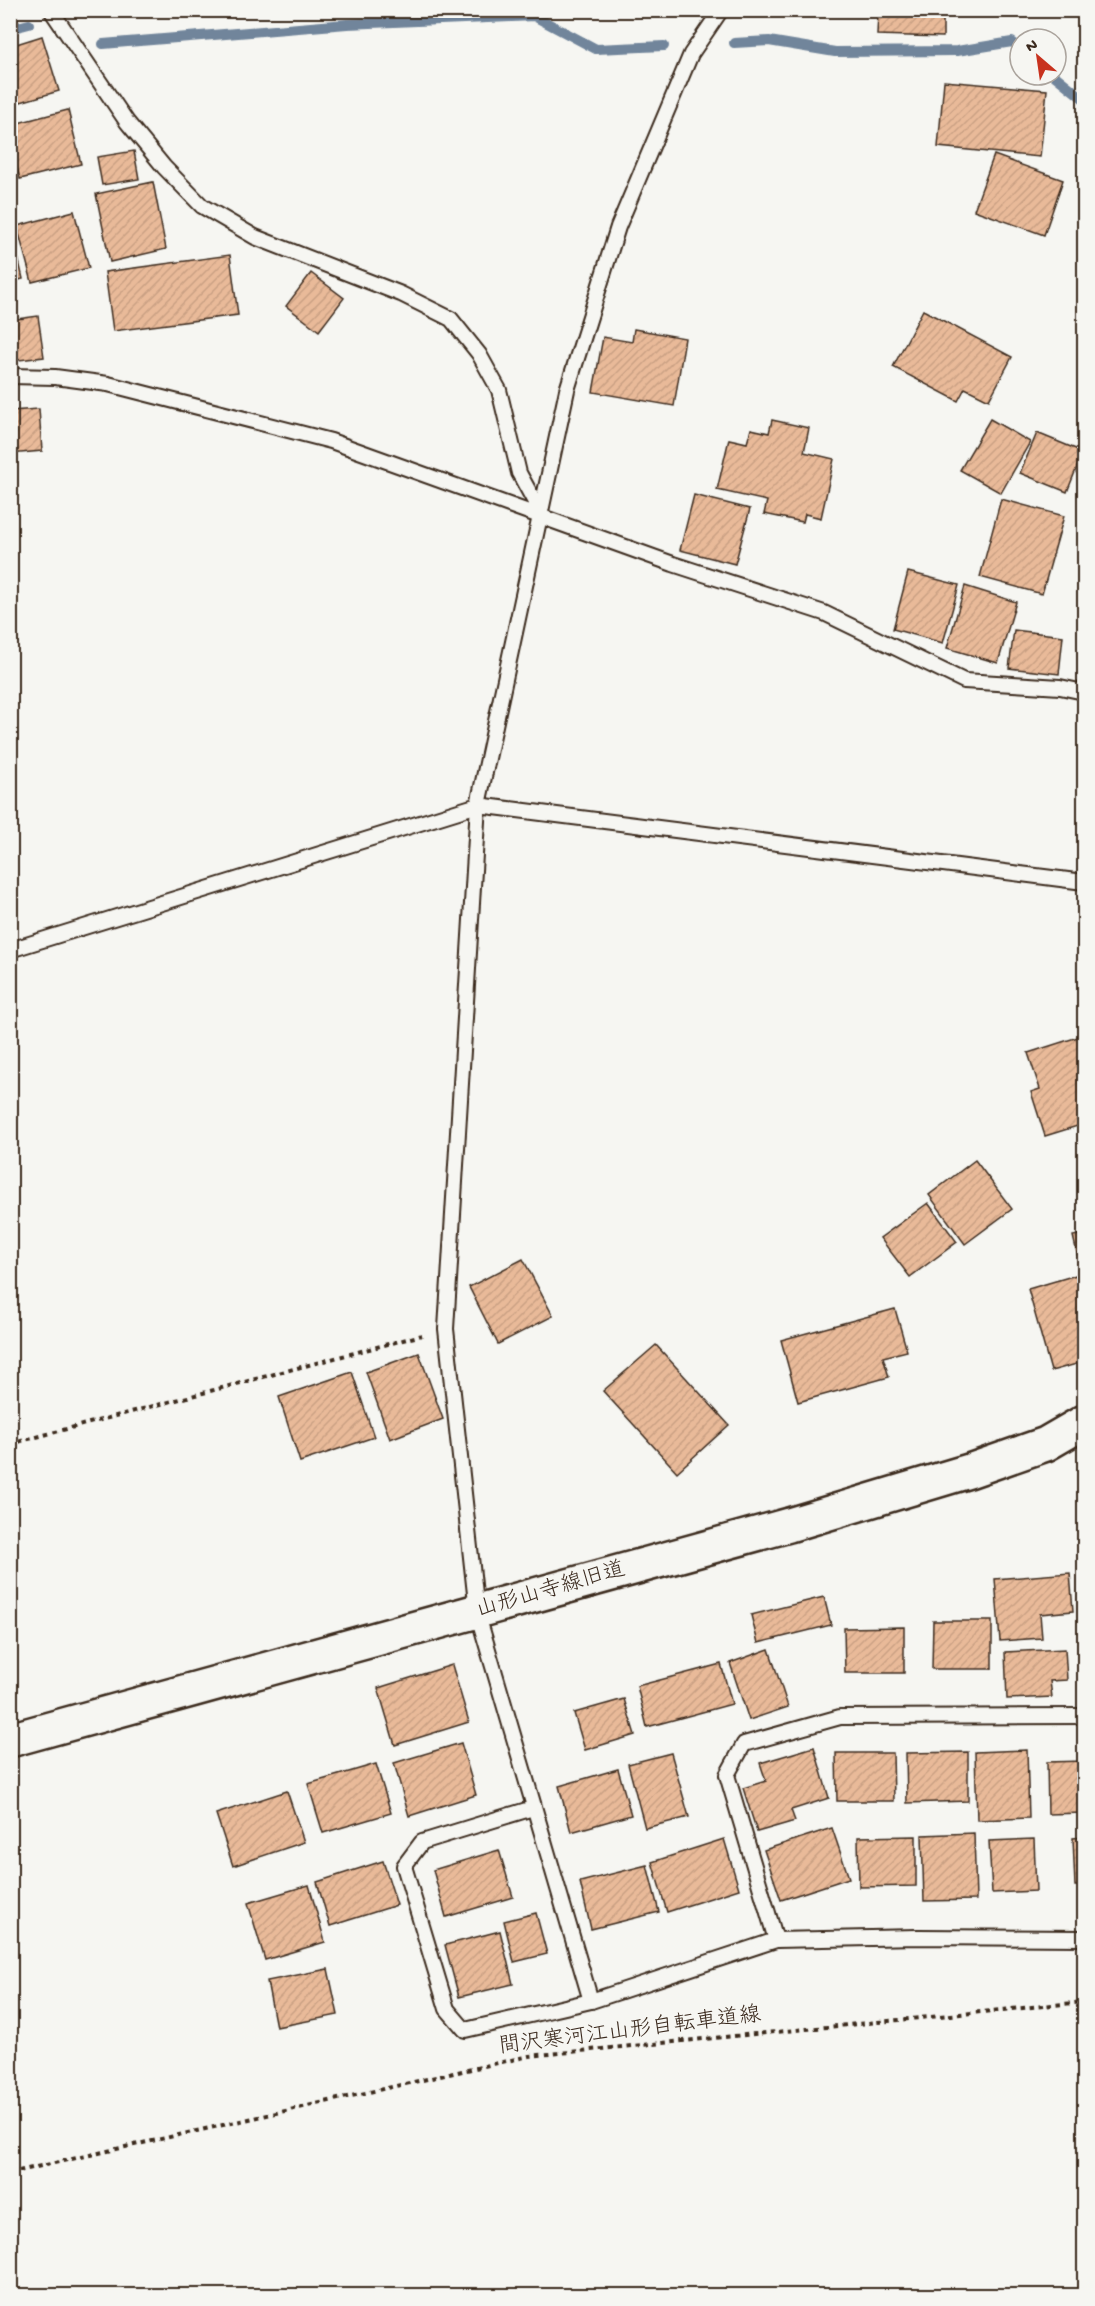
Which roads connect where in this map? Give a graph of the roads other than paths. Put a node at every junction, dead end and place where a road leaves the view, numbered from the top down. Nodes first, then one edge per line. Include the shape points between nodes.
1 (51, 10) edge
2 (721, 10) edge
3 (10, 376) edge
4 (542, 515) junction
5 (1084, 692) edge
6 (478, 805) junction
7 (1084, 882) edge
8 (10, 950) edge
9 (1084, 1422) edge
10 (477, 1612) junction
11 (1084, 1716) edge
12 (10, 1740) edge
13 (533, 1808) junction
14 (1084, 1938) edge
15 (776, 1940) junction
16 (591, 2001) junction

1 - 4 lane via 127,122 202,206 255,237 401,294 451,319 479,354 499,390 519,473
2 - 4 lane via 691,54 618,227 567,390
3 - 4 lane via 108,384 331,441
4 - 5 lane via 673,564 824,613 964,681
4 - 6 lane
6 - 7 lane
6 - 8 lane
6 - 10 lane via 446,1329
9 - 10 street, 山形山寺線旧道 via 1046,1444 969,1471
10 - 12 street, 山形山寺線旧道
10 - 13 lane
11 - 15 lane via 840,1717 744,1744 727,1775
13 - 16 lane
13 - 16 lane via 422,1842 404,1866 447,2009 465,2030
14 - 15 lane
15 - 16 lane

